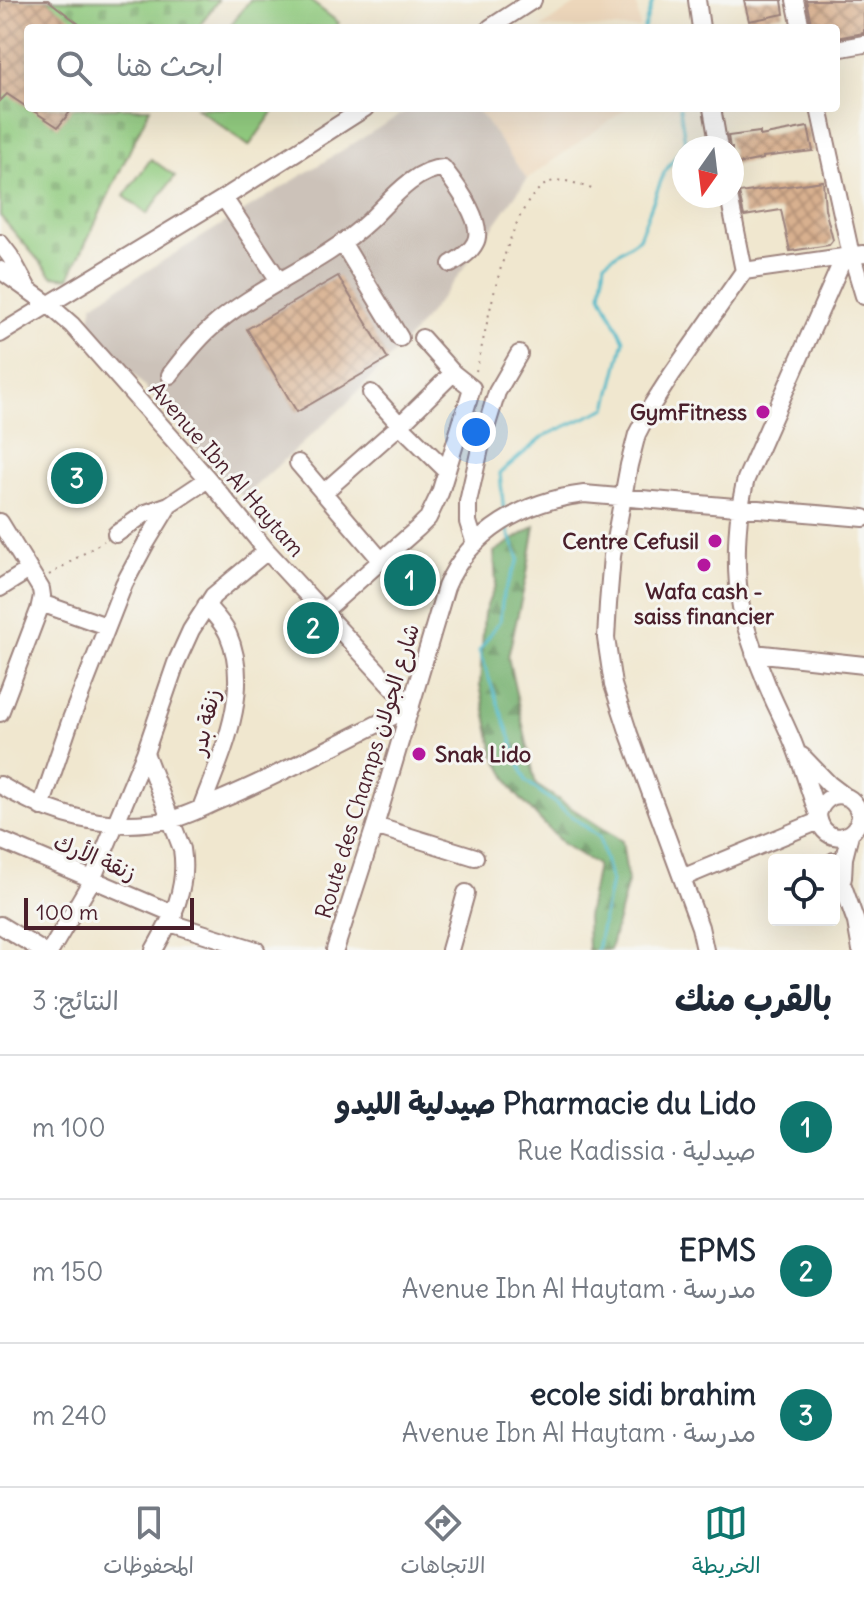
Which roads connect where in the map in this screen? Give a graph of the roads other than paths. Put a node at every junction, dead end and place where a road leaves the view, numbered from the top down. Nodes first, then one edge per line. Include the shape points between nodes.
1 (533, 0) edge
2 (697, 0) edge
3 (795, 0) edge
4 (496, 24) edge
5 (700, 24) edge
6 (800, 24) edge
7 (864, 44) edge
8 (840, 48) edge
9 (359, 112) edge
10 (713, 112) edge
11 (820, 112) edge
12 (717, 136) edge
13 (224, 198) junction
14 (731, 208) edge
15 (342, 242) junction
16 (0, 243) edge
17 (853, 255) edge
18 (451, 264) dead end
19 (0, 270) edge
20 (744, 271) junction
21 (280, 282) junction
22 (27, 289) junction
23 (864, 296) edge
24 (48, 304) junction
25 (0, 334) edge
26 (400, 338) dead end
27 (422, 338) dead end
28 (519, 354) dead end
29 (453, 373) junction
30 (170, 375) dead end
31 (371, 393) dead end
32 (400, 425) junction
33 (298, 463) dead end
34 (447, 471) junction
35 (208, 479) junction
36 (323, 493) junction
37 (623, 497) junction
38 (169, 505) junction
39 (741, 507) junction
40 (864, 518) edge
41 (0, 522) edge
42 (116, 534) road end
43 (479, 541) junction
44 (267, 551) junction
45 (381, 560) junction
46 (33, 576) junction
47 (0, 588) edge
48 (41, 603) junction
49 (206, 605) junction
50 (323, 612) junction
51 (106, 626) junction
52 (754, 653) junction
53 (864, 665) edge
54 (1, 703) edge
55 (411, 707) junction
56 (795, 749) junction
57 (145, 753) junction
58 (0, 785) edge
59 (854, 802) edge
60 (41, 807) junction
61 (201, 808) junction
62 (171, 820) junction
63 (820, 821) junction
64 (115, 824) junction
65 (375, 826) junction
66 (857, 830) edge
67 (0, 840) edge
68 (832, 854) edge
69 (475, 857) dead end
70 (840, 877) edge
71 (682, 878) junction
72 (92, 880) junction
73 (844, 888) junction
74 (466, 893) dead end
75 (172, 918) junction
76 (0, 925) edge
77 (41, 950) edge
78 (51, 950) edge
79 (154, 950) edge
80 (256, 950) edge
81 (335, 950) edge
82 (450, 950) edge
83 (705, 950) edge
84 (861, 950) edge

1 - 4 street
2 - 5 street
3 - 6 street
7 - 8 street
9 - 13 street
10 - 12 street
11 - 17 street
13 - 21 street
13 - 24 street
14 - 20 street
15 - 18 street via 405,187 443,168 460,189 478,235 465,255
15 - 21 street
15 - 26 street
16 - 22 street
17 - 20 street
17 - 23 street
17 - 39 street via 752,466
19 - 22 street, Avenue Ibn Al Haytam
20 - 37 street via 652,405 637,434
21 - 30 street via 211,328
22 - 24 street, Avenue Ibn Al Haytam
24 - 25 street
24 - 35 street, Avenue Ibn Al Haytam
27 - 29 street
28 - 43 street via 497,392 468,502 468,522
29 - 32 street
29 - 34 street via 472,388
31 - 32 street
32 - 34 street
32 - 36 street
33 - 36 street
34 - 45 street via 428,518
35 - 38 street
35 - 44 street, Avenue Ibn Al Haytam
36 - 45 street
37 - 39 street, Route des Champs شارع الجولان
37 - 43 street, Route des Champs شارع الجولان via 584,494 537,503
37 - 71 street via 612,556 608,663
38 - 42 street via 146,513
38 - 51 street
39 - 40 street, Route des Champs شارع الجولان
39 - 52 street via 740,594
41 - 46 street
43 - 55 street, Route des Champs شارع الجولان via 446,587
44 - 49 street
44 - 50 street, Avenue Ibn Al Haytam
45 - 50 street
46 - 47 street
46 - 48 street
48 - 51 street
48 - 54 street
49 - 57 street via 176,663
49 - 61 street, زنقة بدر via 229,635 237,698
50 - 55 street, Avenue Ibn Al Haytam
51 - 60 street
52 - 53 street
52 - 56 street
55 - 61 street
55 - 65 street, Route des Champs شارع الجولان
56 - 59 street
56 - 63 street
57 - 62 street
57 - 64 street
58 - 60 street
59 - 63 street via 828,798 820,808
59 - 66 street via 860,813
60 - 64 street
61 - 62 street
62 - 64 street
62 - 75 street via 184,865
63 - 66 street via 832,836
63 - 68 street
63 - 71 street
64 - 72 street
65 - 69 street
65 - 81 street, Route des Champs شارع الجولان
66 - 73 street via 842,868
67 - 72 street, زنقة الأرك
70 - 73 street
71 - 83 street
72 - 75 street, زنقة الأرك
72 - 78 street
73 - 84 street
74 - 82 street
75 - 79 street
75 - 80 street, زنقة الأرك
76 - 77 street

